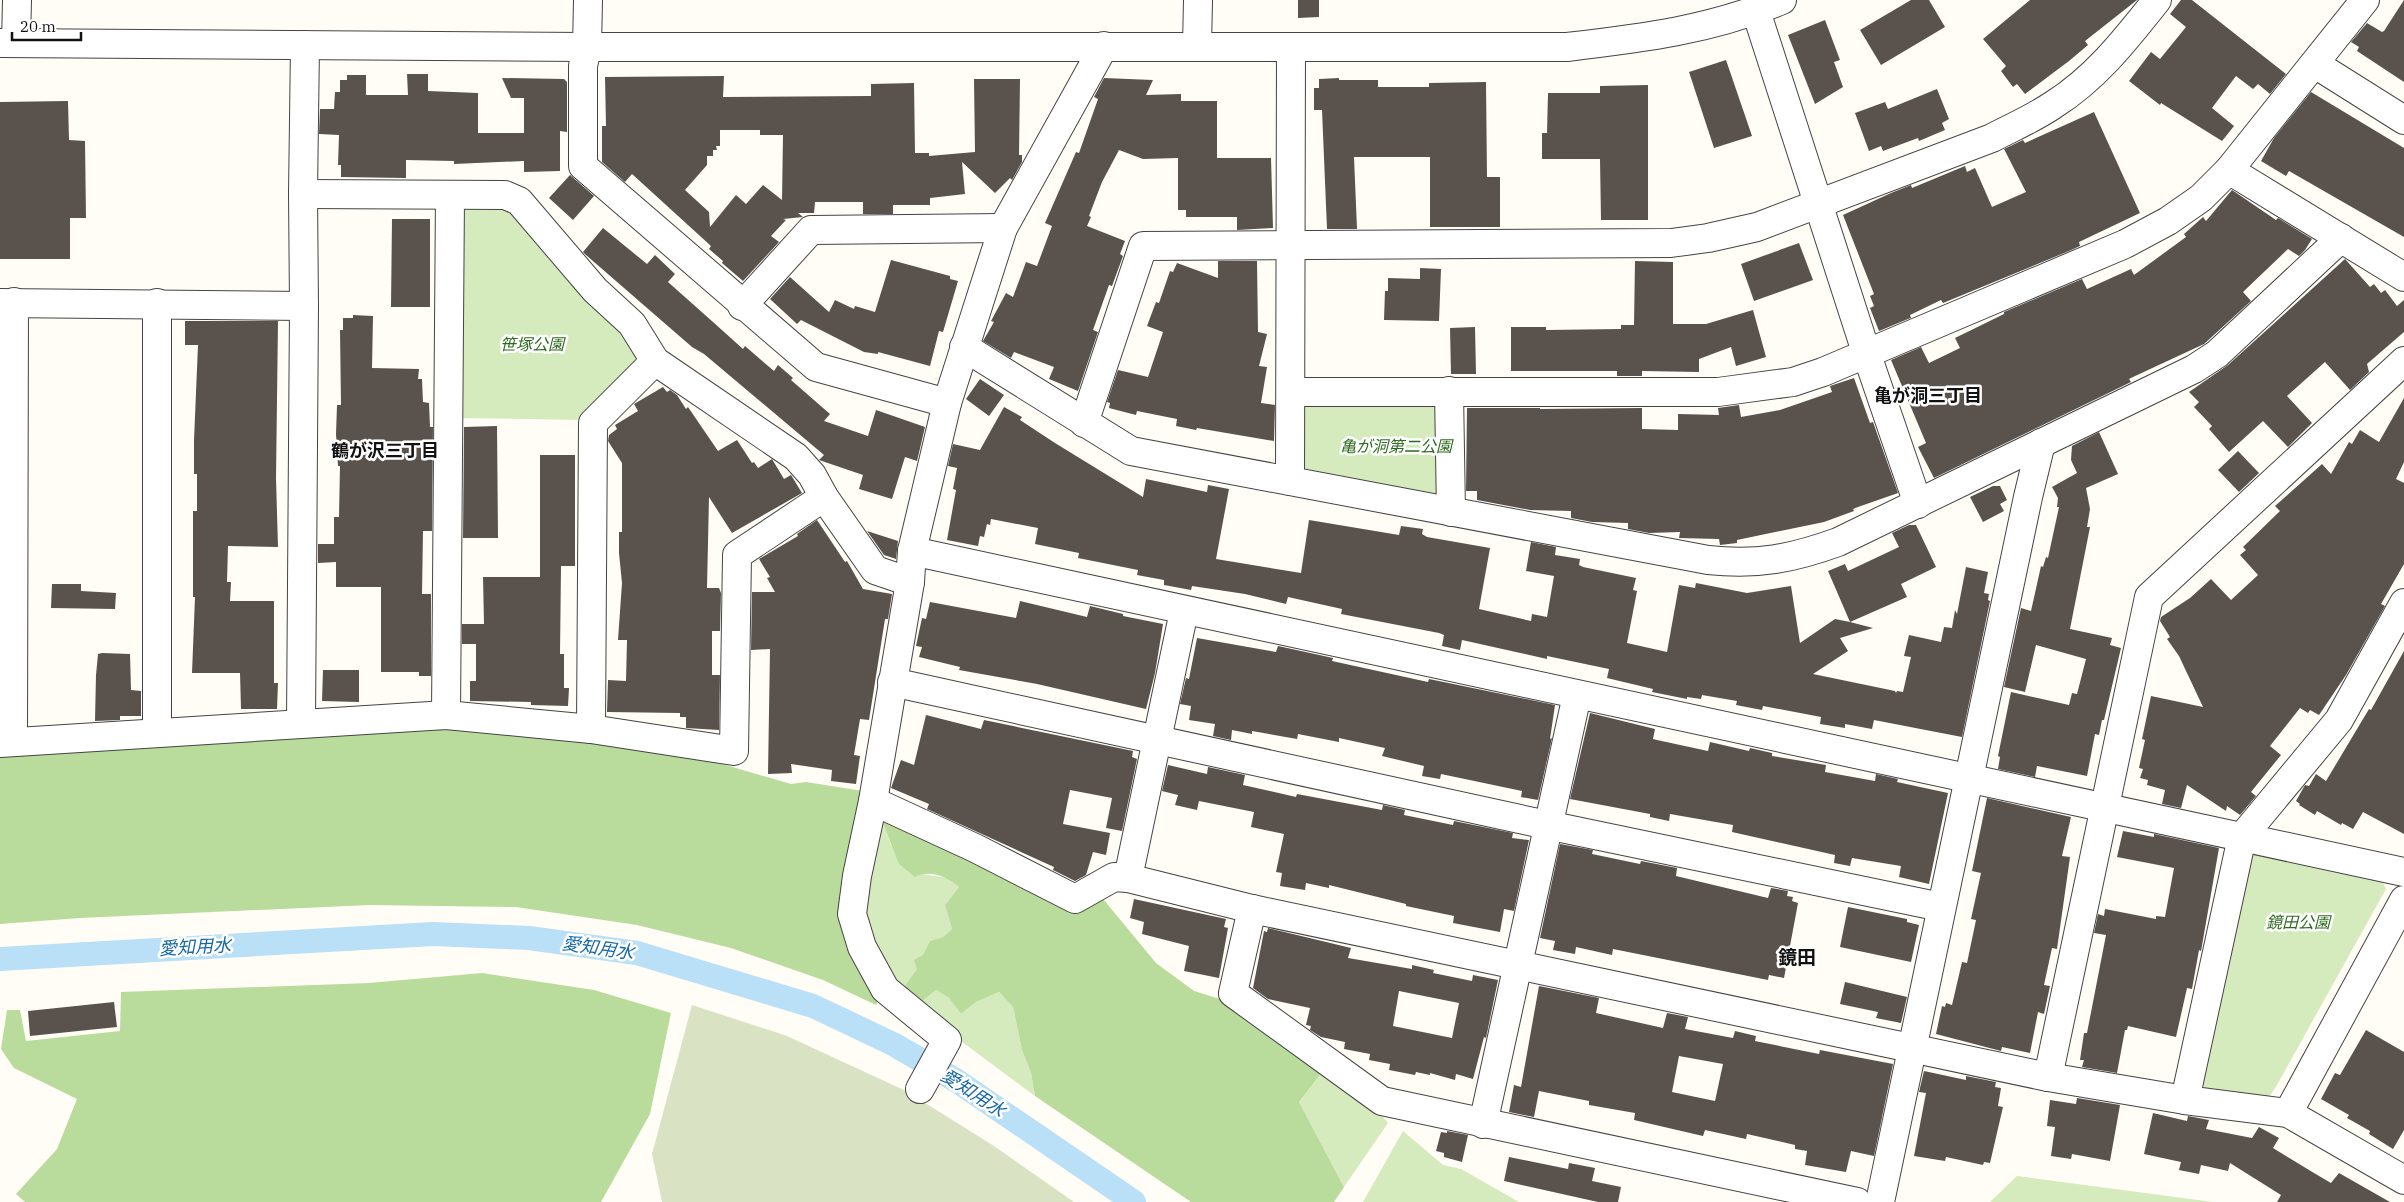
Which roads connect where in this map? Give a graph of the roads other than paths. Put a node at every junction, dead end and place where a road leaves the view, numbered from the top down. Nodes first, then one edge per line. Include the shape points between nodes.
1 (17, 0) edge
2 (588, 0) edge
3 (1198, 0) edge
4 (1782, 0) edge
5 (2157, 0) edge
6 (2365, 0) edge
7 (1756, 11) junction
8 (8, 43) edge
9 (305, 45) junction
10 (1104, 46) junction
11 (1197, 46) junction
12 (588, 47) junction
13 (1292, 47) junction
14 (2315, 64) junction
15 (2404, 120) edge
16 (2229, 170) junction
17 (302, 194) junction
18 (450, 195) junction
19 (1820, 203) junction
20 (1003, 228) junction
21 (2341, 238) junction
22 (1290, 244) junction
23 (2404, 277) edge
24 (7, 302) edge
25 (157, 303) junction
26 (304, 306) junction
27 (742, 306) junction
28 (964, 347) junction
29 (1867, 355) junction
30 (655, 361) junction
31 (2404, 361) edge
32 (1291, 392) junction
33 (1449, 392) junction
34 (947, 403) junction
35 (1084, 422) junction
36 (2041, 442) junction
37 (1290, 481) junction
38 (824, 497) junction
39 (1918, 504) junction
40 (1451, 512) junction
41 (912, 551) junction
42 (910, 582) junction
43 (2404, 603) edge
44 (1184, 610) junction
45 (892, 682) junction
46 (1577, 695) junction
47 (446, 715) junction
48 (301, 723) junction
49 (591, 729) junction
50 (157, 732) junction
51 (1156, 741) junction
52 (7, 742) edge
53 (1969, 778) junction
54 (873, 801) junction
55 (2105, 809) junction
56 (1547, 825) junction
57 (2242, 837) junction
58 (2404, 872) edge
59 (1128, 878) junction
60 (2404, 900) edge
61 (1940, 907) junction
62 (1252, 908) junction
63 (1519, 965) junction
64 (1912, 1048) junction
65 (2048, 1076) junction
66 (920, 1089) dead end
67 (2185, 1100) junction
68 (2288, 1113) junction
69 (1483, 1124) junction
70 (2404, 1180) edge
71 (1857, 1202) edge
72 (1880, 1202) edge

1 - 8 street
2 - 12 street
3 - 11 street
4 - 7 street
5 - 19 street via 2118,49 2054,105 1992,138
6 - 14 street
7 - 13 street via 1697,29 1567,47
7 - 19 street
8 - 9 street
9 - 12 street
9 - 17 street
10 - 11 street
10 - 12 street
10 - 20 street
11 - 13 street
12 - 27 street via 583,66 583,166
13 - 22 street
14 - 15 street
14 - 16 street
16 - 21 street
16 - 29 street via 2201,198 2146,233
17 - 18 street
17 - 26 street
18 - 30 street via 505,195 519,201 595,290 632,324
18 - 47 street
19 - 22 street via 1757,227 1672,243
19 - 29 street
20 - 27 street via 811,230
20 - 28 street
21 - 23 street
21 - 36 street via 2216,354 2194,369
22 - 32 street
22 - 35 street via 1144,246
24 - 25 street
24 - 52 street
25 - 26 street
25 - 50 street
26 - 48 street
27 - 34 street via 816,367
28 - 34 street
28 - 35 street
29 - 33 street via 1793,382 1718,392
29 - 39 street
30 - 38 street via 796,457 812,475
30 - 49 street via 593,423
31 - 55 street via 2149,597
32 - 33 street
32 - 37 street
33 - 40 street
34 - 41 street
35 - 37 street via 1131,451
36 - 39 street
36 - 53 street
37 - 40 street
38 - 42 street via 875,570
38 - 49 street via 738,555 734,751
39 - 40 street via 1811,552 1758,563 1708,560
41 - 42 street
41 - 44 street
42 - 45 street
43 - 57 street via 2339,720
44 - 46 street
44 - 51 street
45 - 51 street
45 - 54 street
46 - 53 street
46 - 56 street
47 - 48 street
47 - 49 street
48 - 50 street
50 - 52 street
51 - 56 street
51 - 59 street
53 - 55 street
53 - 61 street
54 - 59 street via 1075,899 1114,877
54 - 66 street via 856,876 852,914 862,947 886,989 947,1040
55 - 57 street
55 - 65 street
56 - 61 street
56 - 63 street
57 - 58 street
57 - 67 street
59 - 62 street
60 - 68 street
61 - 64 street
62 - 63 street
62 - 69 street via 1233,993 1382,1102
63 - 64 street
63 - 69 street
64 - 65 street
64 - 72 street
65 - 67 street
67 - 68 street
68 - 70 street
69 - 71 street

